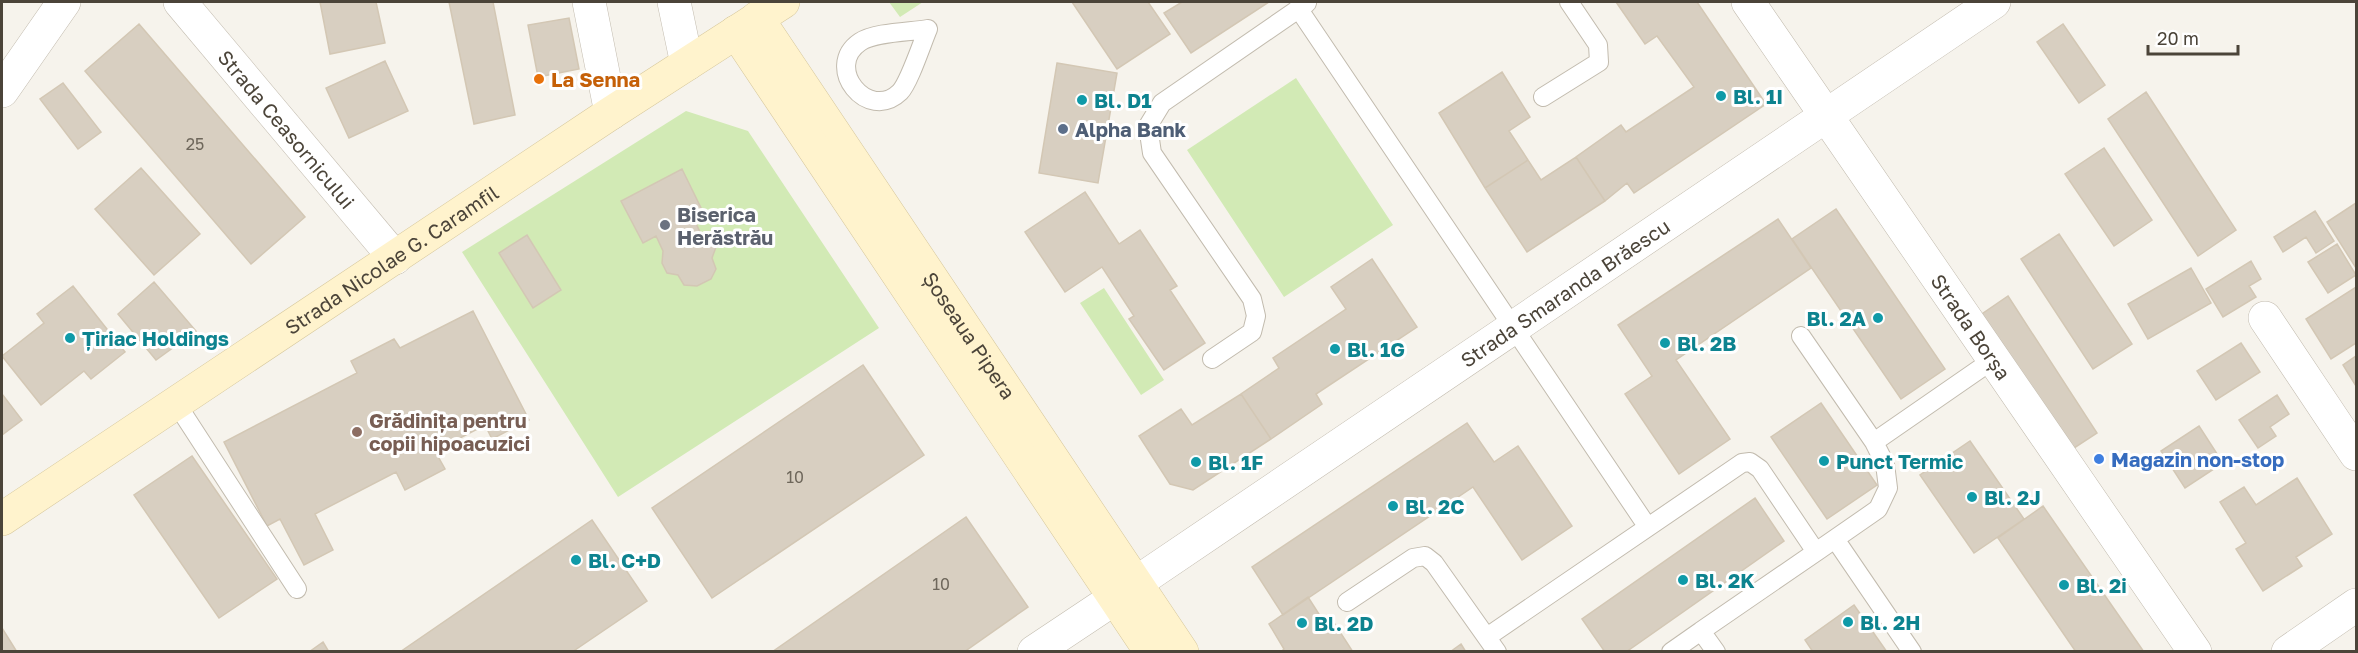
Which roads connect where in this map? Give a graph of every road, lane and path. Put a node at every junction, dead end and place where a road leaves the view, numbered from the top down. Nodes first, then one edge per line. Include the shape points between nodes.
1 (64, 2) edge
2 (180, 2) edge
3 (589, 2) edge
4 (674, 2) edge
5 (1569, 2) edge
6 (1748, 2) edge
7 (1994, 2) edge
8 (1304, 5) edge
9 (759, 17) edge
10 (928, 29) joint
11 (687, 64) junction
12 (2, 91) edge
13 (1543, 98) dead end
14 (611, 113) junction
15 (1826, 115) junction
16 (395, 258) junction
17 (2265, 318) dead end
18 (1513, 327) junction
19 (1802, 336) dead end
20 (1994, 358) junction
21 (1212, 359) dead end
22 (176, 403) junction
23 (1874, 442) junction
24 (2356, 454) edge
25 (2, 519) edge
26 (1647, 526) junction
27 (1835, 539) junction
28 (1816, 552) junction
29 (297, 589) dead end
30 (1126, 591) junction
31 (1347, 602) dead end
32 (2356, 605) edge
33 (1701, 631) junction
34 (1492, 644) edge
35 (1034, 651) edge
36 (1151, 651) edge
37 (1182, 651) edge
38 (1671, 651) edge
39 (1716, 651) edge
40 (1912, 651) edge
41 (2195, 651) edge
42 (2288, 651) edge

1 - 12 street
2 - 16 street, Strada Ceasornicului
3 - 14 street
4 - 11 street
5 - 13 lane via 1598,45 1599,62
6 - 15 street, Strada Borșa
7 - 15 street, Strada Smaranda Brăescu
8 - 18 lane
8 - 21 lane via 1161,103 1148,126 1152,153 1252,299 1256,316 1252,332
9 - 11 main road, Strada Nicolae G. Caramfil
9 - 30 main road, Șoseaua Pipera
10 - 10 lane via 861,41 848,58 846,68 852,87 867,99 878,101 898,94 906,85
11 - 14 main road, Strada Nicolae G. Caramfil
14 - 16 main road, Strada Nicolae G. Caramfil
15 - 18 street, Strada Smaranda Brăescu
15 - 20 street, Strada Borșa
16 - 22 main road, Strada Nicolae G. Caramfil
17 - 24 street
18 - 26 lane
18 - 30 street, Strada Smaranda Brăescu
19 - 23 lane
20 - 23 lane
20 - 41 street, Strada Borșa
22 - 25 main road, Strada Nicolae G. Caramfil
22 - 29 lane
23 - 27 lane via 1885,464 1888,488 1878,510
26 - 28 lane via 1742,463 1750,462 1760,469
26 - 34 lane
27 - 28 lane
27 - 40 lane
28 - 33 lane
30 - 35 street, Strada Smaranda Brăescu
30 - 36 main road, Șoseaua Pipera
30 - 37 main road, Șoseaua Pipera
31 - 34 lane via 1413,558 1425,556 1434,562
32 - 42 street
33 - 38 lane
33 - 39 lane

